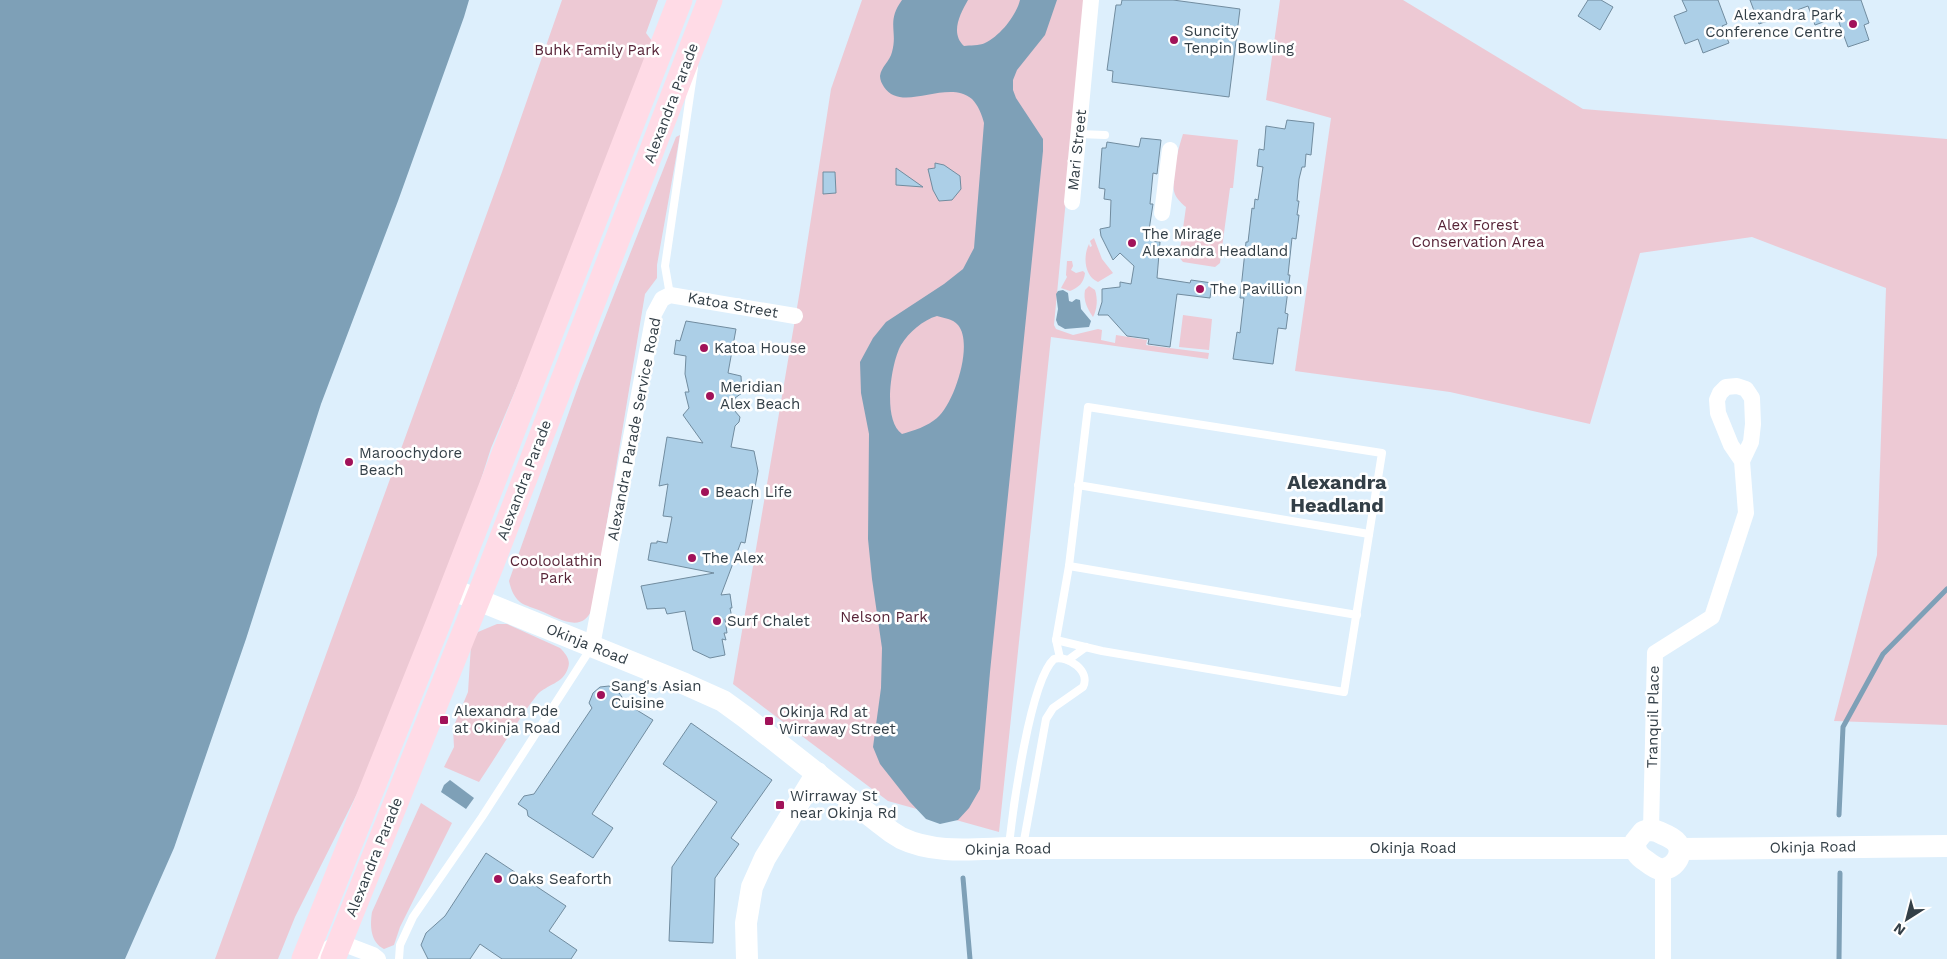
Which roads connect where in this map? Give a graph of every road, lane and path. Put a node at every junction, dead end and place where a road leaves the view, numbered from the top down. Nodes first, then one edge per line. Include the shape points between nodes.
1 (680, 0) edge
2 (710, 0) edge
3 (1092, 0) edge
4 (696, 39) junction
5 (1079, 134) junction
6 (1105, 135) dead end
7 (1170, 150) dead end
8 (1072, 202) dead end
9 (1162, 213) dead end
10 (670, 294) junction
11 (795, 316) dead end
12 (1742, 461) dead end
13 (1078, 485) junction
14 (1369, 534) junction
15 (1068, 566) junction
16 (451, 589) junction
17 (477, 601) junction
18 (1357, 615) junction
19 (1056, 640) junction
20 (592, 646) junction
21 (1086, 647) junction
22 (1064, 659) junction
23 (817, 773) junction
24 (1651, 830) junction
25 (1947, 846) edge
26 (1016, 848) junction
27 (1635, 848) junction
28 (1680, 849) junction
29 (1663, 869) junction
30 (336, 950) edge
31 (304, 959) edge
32 (311, 959) edge
33 (378, 959) edge
34 (399, 959) edge
35 (747, 959) edge
36 (1663, 959) edge

1 - 16 main road, Alexandra Parade
2 - 4 main road, Alexandra Parade
3 - 5 street, Mari Street
4 - 10 lane via 665,266
4 - 17 main road, Alexandra Parade
5 - 6 lane
5 - 8 street, Mari Street
7 - 9 street
10 - 11 street, Katoa Street
10 - 20 street, Alexandra Parade Service Road via 662,299 654,314
12 - 24 street, Tranquil Place via 1746,513 1712,617 1655,653
13 - 14 lane
13 - 14 lane via 1088,407 1382,453
13 - 15 lane
14 - 18 lane
15 - 18 lane
15 - 19 lane
16 - 17 street, Okinja Road
16 - 31 main road, Alexandra Parade
17 - 20 street, Okinja Road
17 - 30 main road, Alexandra Parade
18 - 21 lane via 1344,692
19 - 21 lane
19 - 22 lane
20 - 23 street, Okinja Road via 723,702
20 - 34 lane via 413,917 400,945
21 - 22 lane
22 - 26 lane via 1054,659 1045,670 1031,713 1011,824
22 - 26 lane via 1083,673 1085,682 1083,687 1053,708 1046,719
23 - 26 street, Okinja Road via 901,838 952,850
23 - 35 street via 765,858 752,887 746,923
24 - 27 street via 1639,837
24 - 28 street via 1673,839
25 - 28 street, Okinja Road
26 - 27 street, Okinja Road
27 - 29 street via 1640,858
28 - 29 street via 1677,861
29 - 36 street
30 - 32 street
30 - 33 street via 373,955

